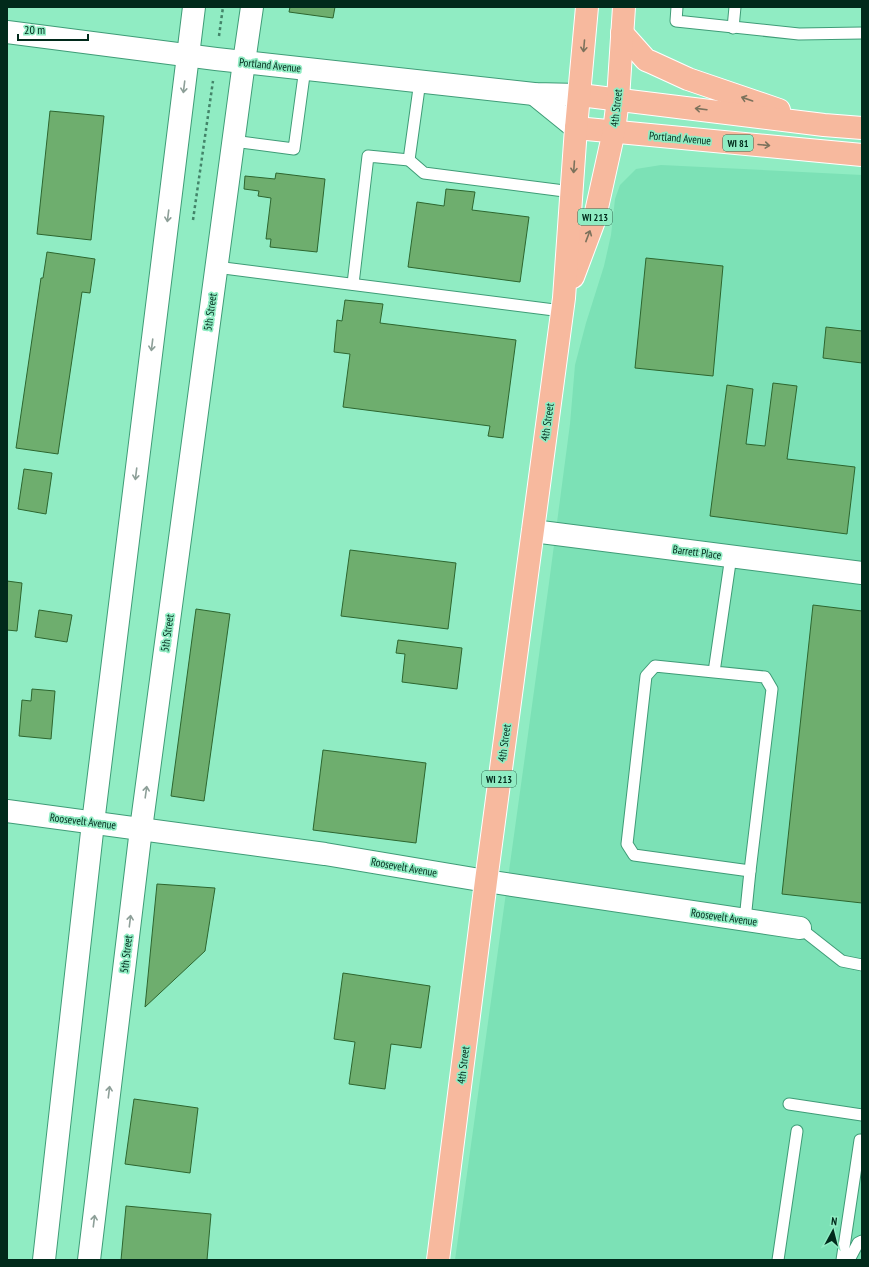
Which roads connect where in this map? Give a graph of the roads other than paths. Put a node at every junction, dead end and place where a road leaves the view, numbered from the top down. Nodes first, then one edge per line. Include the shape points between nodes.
1 (194, 7) edge
2 (252, 7) edge
3 (587, 7) edge
4 (624, 7) edge
5 (677, 7) edge
6 (735, 7) edge
7 (733, 28) junction
8 (7, 32) edge
9 (622, 33) junction
10 (862, 33) edge
11 (188, 55) junction
12 (244, 62) junction
13 (305, 68) junction
14 (420, 81) junction
15 (534, 94) junction
16 (580, 95) junction
17 (618, 99) junction
18 (824, 125) junction
19 (576, 128) junction
20 (862, 128) edge
21 (614, 131) junction
22 (233, 141) junction
23 (862, 155) edge
24 (409, 160) junction
25 (572, 192) junction
26 (216, 267) junction
27 (353, 284) junction
28 (563, 305) junction
29 (533, 531) junction
30 (731, 556) junction
31 (862, 573) edge
32 (714, 672) junction
33 (7, 811) edge
34 (93, 823) junction
35 (141, 829) junction
36 (750, 871) junction
37 (486, 881) junction
38 (745, 920) junction
39 (800, 928) joint
40 (862, 965) edge
41 (789, 1104) dead end
42 (862, 1115) edge
43 (797, 1132) dead end
44 (860, 1140) dead end
45 (862, 1241) edge
46 (44, 1260) edge
47 (89, 1260) edge
48 (438, 1260) edge
49 (778, 1260) edge
50 (842, 1260) edge
51 (849, 1260) edge

1 - 11 street
2 - 12 street, 5th Street
3 -> 16 main road, 4th Street
4 - 9 main road, 4th Street
5 - 7 lane via 676,21
6 - 7 lane
7 - 10 lane via 799,34
8 - 11 street, Portland Avenue
9 - 17 main road, 4th Street
18 -> 9 main road via 688,79 646,60
11 - 12 street, Portland Avenue
11 -> 34 street
12 - 13 street, Portland Avenue
12 - 22 street, 5th Street
13 - 14 street, Portland Avenue
13 - 22 lane via 294,149
14 - 15 street, Portland Avenue
14 - 24 lane
15 - 16 street, Portland Avenue
15 - 19 street
16 - 17 main road, Portland Avenue
16 - 19 main road, 4th Street / WI 213
18 -> 17 main road, Portland Avenue
17 - 21 main road, 4th Street / WI 213
18 - 20 main road, Portland Avenue
19 - 21 main road, Portland Avenue / WI 81
19 -> 25 main road, 4th Street / WI 213
21 -> 23 main road, Portland Avenue / WI 81
28 -> 21 main road, 4th Street / WI 213 via 594,221
22 - 26 street, 5th Street
24 - 25 lane via 424,173
24 - 27 lane via 368,156
25 - 28 main road, 4th Street / WI 213
26 - 27 lane
35 -> 26 street, 5th Street
27 - 28 lane
28 - 29 main road, 4th Street / WI 213
29 - 30 street, Barrett Place
29 - 37 main road, 4th Street / WI 213
30 - 31 street, Barrett Place
30 - 32 lane
32 - 36 lane via 765,677 772,688
32 - 36 lane via 655,666 646,676 627,844 634,855
33 - 34 street, Roosevelt Avenue
34 - 35 street, Roosevelt Avenue
34 - 46 street
35 - 37 street, Roosevelt Avenue via 325,854
47 -> 35 street, 5th Street
36 - 38 lane
37 - 38 street, Roosevelt Avenue
37 - 48 main road, 4th Street / WI 213
38 - 39 street, Roosevelt Avenue
39 - 40 lane via 842,961
41 - 42 lane
43 - 49 lane
44 - 50 lane
45 - 51 lane via 858,1243

